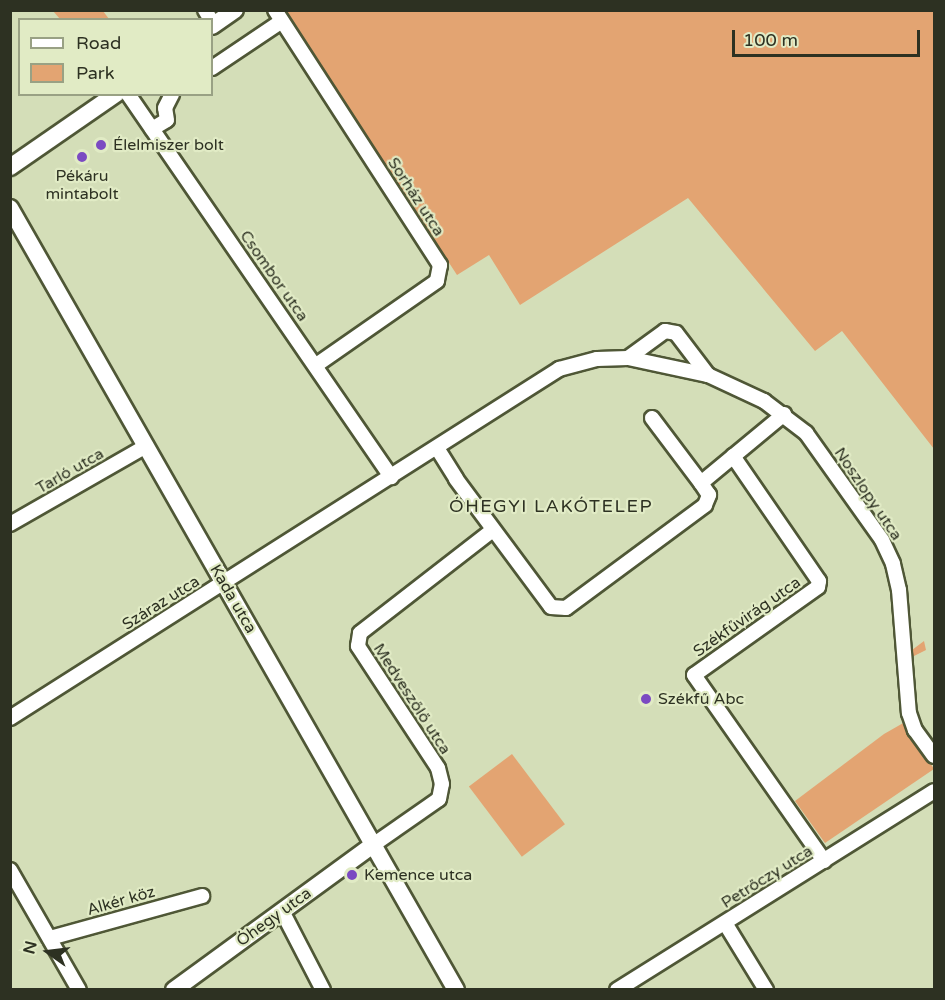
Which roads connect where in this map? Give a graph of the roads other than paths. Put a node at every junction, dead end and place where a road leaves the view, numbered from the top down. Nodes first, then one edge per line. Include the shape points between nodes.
1 (235, 10) edge
2 (279, 16) edge
3 (213, 19) edge
4 (213, 67) edge
5 (113, 96) edge
6 (129, 96) edge
7 (171, 96) edge
8 (152, 129) junction
9 (10, 166) edge
10 (10, 208) edge
11 (628, 358) junction
12 (316, 365) junction
13 (708, 375) junction
14 (784, 414) junction
15 (652, 418) dead end
16 (146, 446) junction
17 (437, 448) junction
18 (733, 456) junction
19 (391, 477) junction
20 (701, 483) junction
21 (10, 524) edge
22 (493, 530) junction
23 (224, 583) junction
24 (10, 718) edge
25 (934, 756) edge
26 (934, 791) edge
27 (374, 845) junction
28 (824, 861) junction
29 (10, 870) edge
30 (202, 896) dead end
31 (282, 911) junction
32 (725, 923) junction
33 (50, 938) junction
34 (79, 990) edge
35 (174, 990) edge
36 (323, 990) edge
37 (456, 990) edge
38 (617, 990) edge
39 (766, 990) edge

1 - 3 street
2 - 4 street
2 - 12 street, Sorház utca via 440,266 437,281
5 - 9 street
6 - 8 street, Csombor utca
7 - 8 street via 165,108 167,120
8 - 12 street, Csombor utca
10 - 16 street, Kada utca
11 - 13 street, Noszlopy utca
11 - 13 street, Noszlopy utca via 664,331 676,333
11 - 17 street, Noszlopy utca via 597,358 559,369
12 - 19 street, Csombor utca
13 - 14 street, Noszlopy utca
14 - 18 street
14 - 25 street, Noszlopy utca via 806,433 882,540 893,564 899,590 909,713 915,730
15 - 20 street
16 - 21 street, Tarló utca
16 - 23 street, Kada utca
17 - 19 street, Noszlopy utca
17 - 22 street
18 - 20 street
18 - 28 street, Székfűvirág utca via 819,581 818,587 694,675
19 - 23 street, Száraz utca
20 - 22 street via 709,495 705,505 566,608 551,606
22 - 27 street, Medveszőlő utca via 360,633 358,646 438,768 442,784 439,798
23 - 24 street, Száraz utca
23 - 27 street, Kada utca
26 - 28 street, Petrőczy utca
27 - 31 street, Óhegy utca
27 - 37 street, Kada utca
28 - 32 street, Petrőczy utca
29 - 33 street
30 - 33 street, Alkér köz
31 - 35 street, Óhegy utca
31 - 36 street
32 - 38 street, Petrőczy utca
32 - 39 street
33 - 34 street

